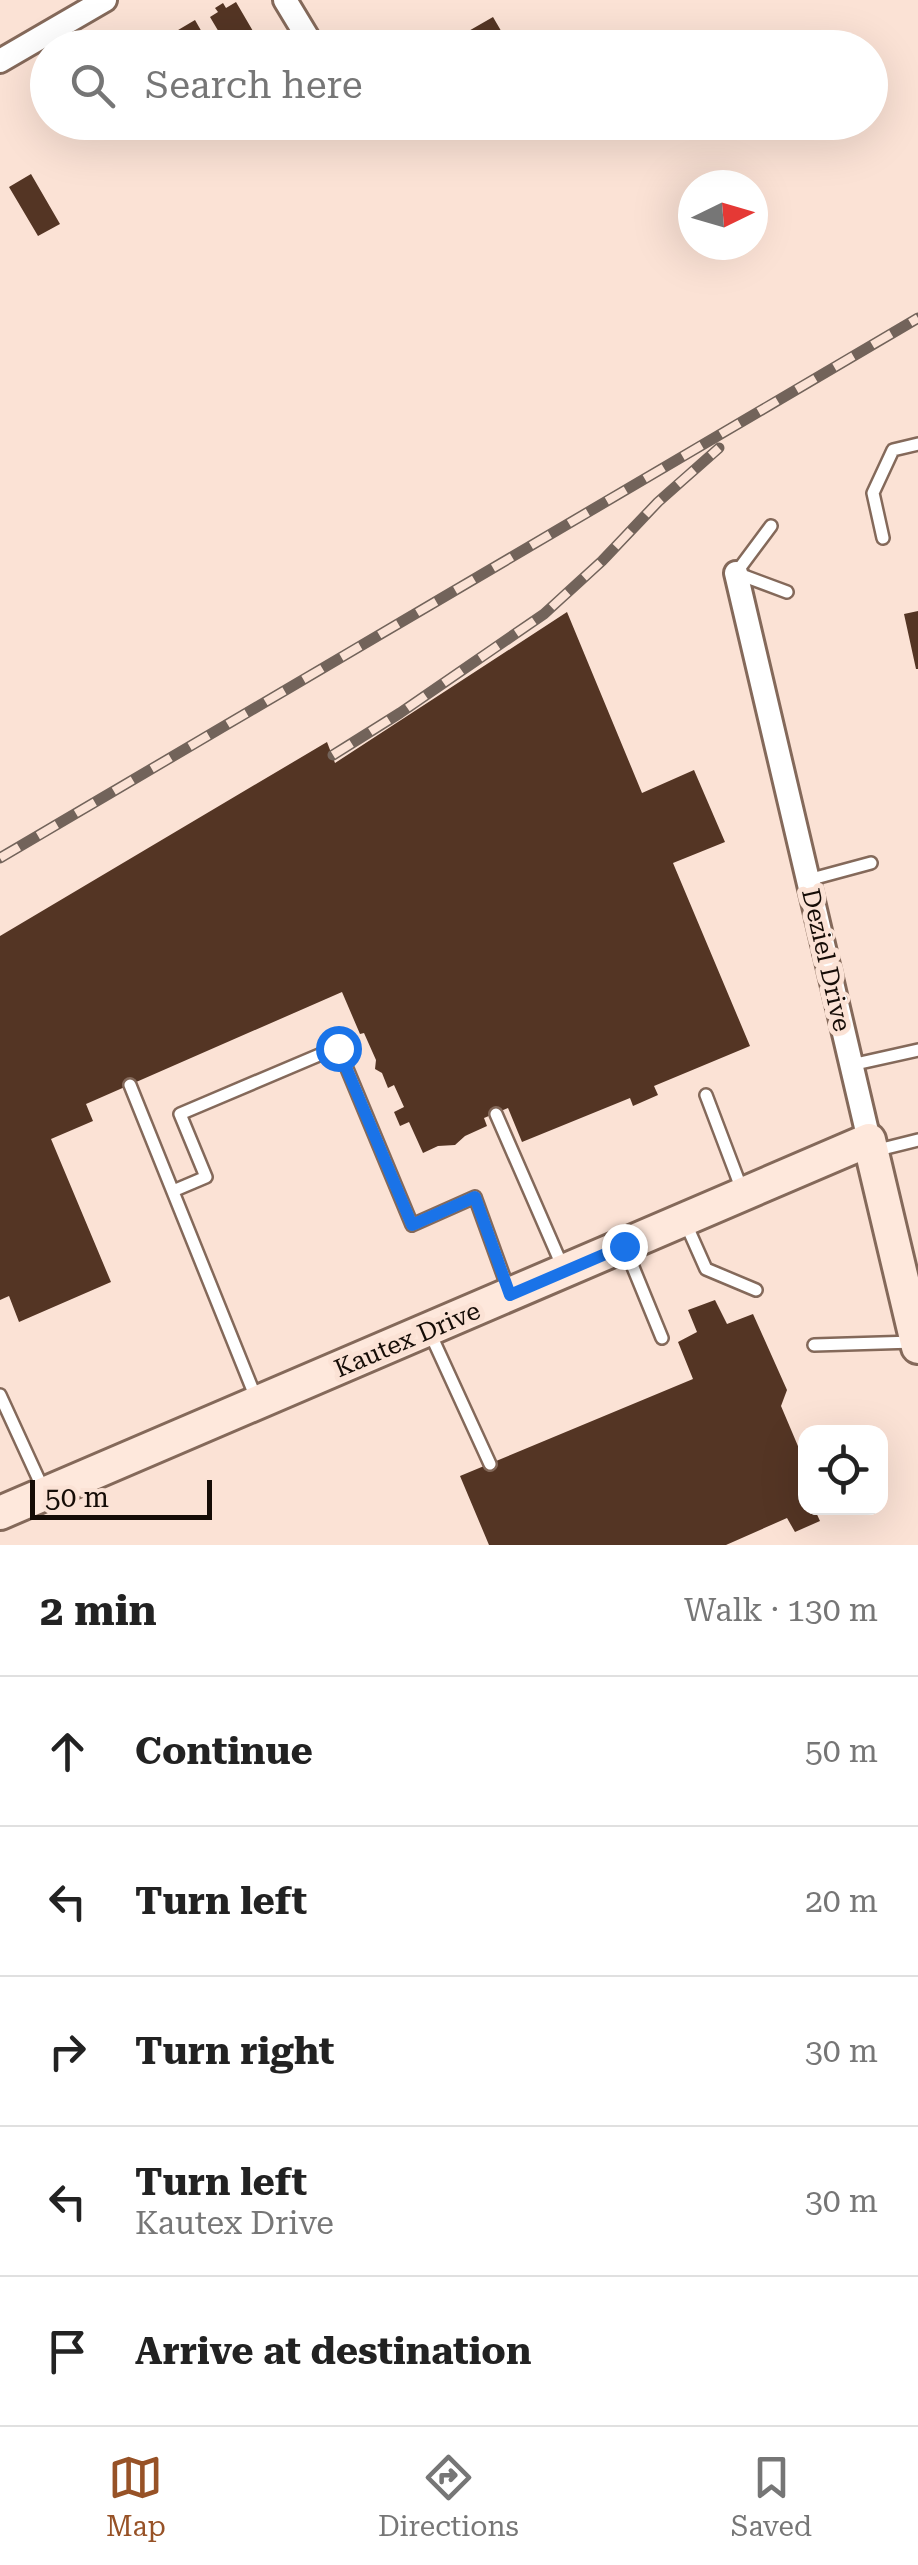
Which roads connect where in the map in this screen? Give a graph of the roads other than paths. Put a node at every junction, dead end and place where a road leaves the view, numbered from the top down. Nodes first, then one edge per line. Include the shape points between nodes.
1 (105, 0) edge
2 (286, 0) edge
3 (52, 30) edge
4 (304, 30) edge
5 (30, 43) edge
6 (0, 60) edge
7 (918, 444) edge
8 (772, 526) dead end
9 (882, 538) dead end
10 (736, 573) junction
11 (787, 592) dead end
12 (871, 863) dead end
13 (808, 880) junction
14 (918, 1050) edge
15 (851, 1065) junction
16 (130, 1085) dead end
17 (706, 1095) dead end
18 (496, 1114) dead end
19 (918, 1140) edge
20 (870, 1146) junction
21 (173, 1191) junction
22 (743, 1194) junction
23 (684, 1220) junction
24 (624, 1246) junction
25 (564, 1272) junction
26 (756, 1290) dead end
27 (510, 1295) junction
28 (428, 1330) junction
29 (662, 1338) dead end
30 (918, 1343) edge
31 (814, 1345) dead end
32 (0, 1395) edge
33 (258, 1402) junction
34 (490, 1464) dead end
35 (45, 1494) junction
36 (0, 1512) edge

1 - 3 street
2 - 4 street
5 - 6 street
7 - 9 lane via 893,450 873,492
8 - 10 lane
10 - 11 lane
10 - 13 street, Deziel Drive
12 - 13 lane
13 - 15 street, Deziel Drive
14 - 15 lane
15 - 20 street, Deziel Drive
16 - 21 lane
17 - 22 lane
18 - 25 lane
19 - 20 lane
20 - 22 street, Kautex Drive
20 - 30 street, Deziel Drive
21 - 27 lane via 206,1177 180,1114 338,1048 412,1225 475,1197
21 - 33 lane
22 - 23 street, Kautex Drive
23 - 24 street, Kautex Drive
23 - 26 lane via 706,1269
24 - 25 street, Kautex Drive
24 - 29 lane
25 - 27 street, Kautex Drive
27 - 28 street, Kautex Drive
28 - 33 street, Kautex Drive
28 - 34 lane
30 - 31 lane
32 - 35 lane
33 - 35 street, Kautex Drive
35 - 36 street, Kautex Drive

